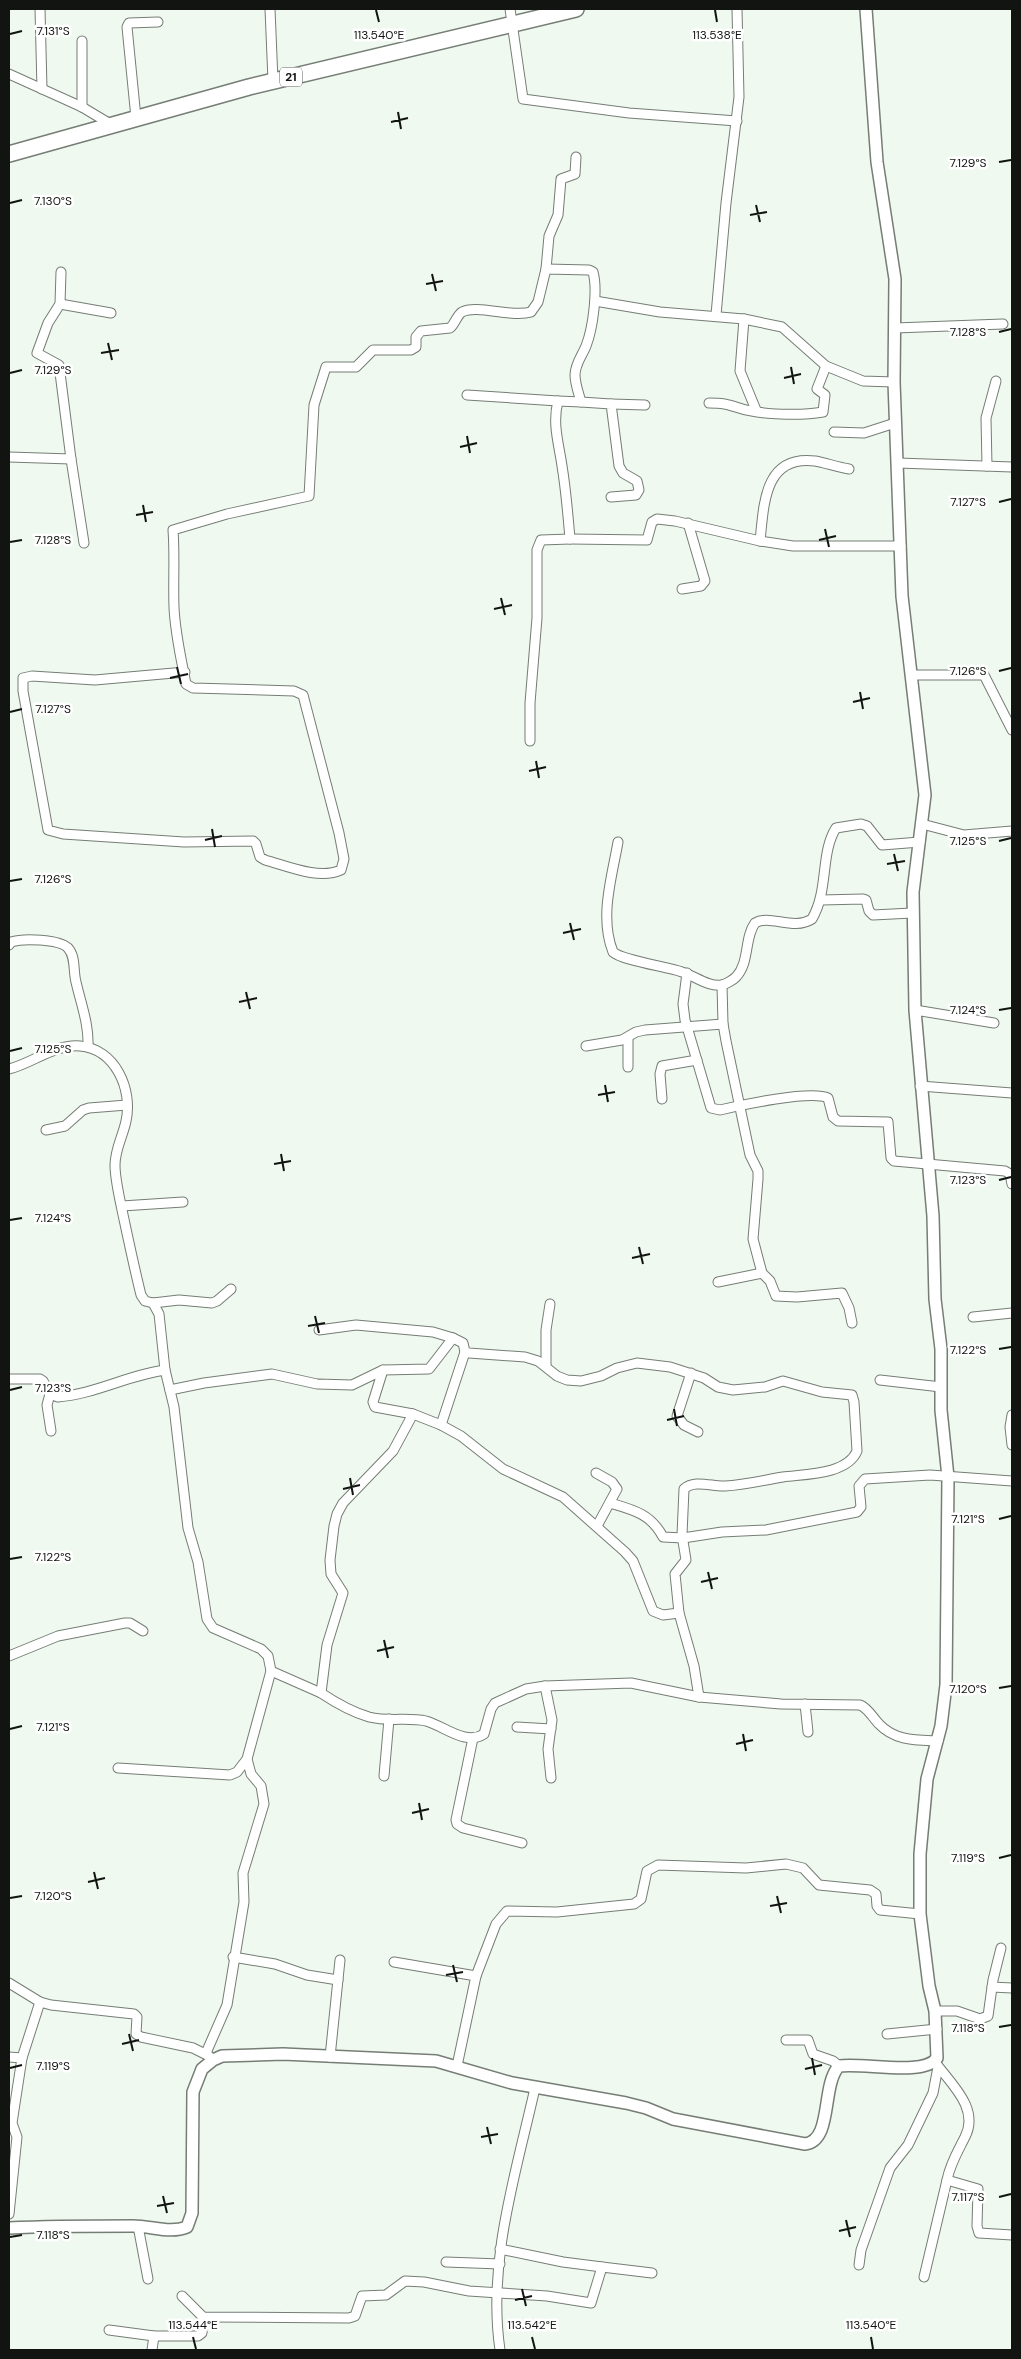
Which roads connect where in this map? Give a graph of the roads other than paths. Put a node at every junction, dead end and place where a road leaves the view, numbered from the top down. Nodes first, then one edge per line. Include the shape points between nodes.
1 (40, 9) edge
2 (270, 9) edge
3 (576, 9) edge
4 (737, 9) edge
5 (866, 9) edge
6 (512, 16) edge
7 (158, 22) dead end
8 (82, 41) dead end
9 (9, 74) edge
10 (273, 81) junction
11 (42, 88) junction
12 (82, 107) junction
13 (136, 118) junction
14 (737, 121) junction
15 (112, 124) junction
16 (9, 154) edge
17 (576, 157) dead end
18 (546, 269) junction
19 (61, 272) dead end
20 (595, 301) junction
21 (60, 304) junction
22 (111, 313) dead end
23 (716, 315) junction
24 (744, 319) junction
25 (1003, 324) dead end
26 (895, 328) junction
27 (826, 366) junction
28 (996, 381) dead end
29 (894, 382) junction
30 (467, 395) dead end
31 (558, 401) junction
32 (581, 402) junction
33 (709, 403) dead end
34 (610, 404) junction
35 (645, 405) dead end
36 (756, 410) junction
37 (895, 423) junction
38 (834, 432) dead end
39 (9, 457) edge
40 (71, 459) junction
41 (898, 462) junction
42 (987, 466) junction
43 (1012, 467) edge
44 (848, 468) dead end
45 (611, 497) dead end
46 (688, 523) junction
47 (570, 539) junction
48 (760, 541) junction
49 (84, 543) dead end
50 (901, 546) junction
51 (682, 589) dead end
52 (184, 672) junction
53 (911, 675) junction
54 (1012, 730) edge
55 (530, 741) dead end
56 (922, 824) junction
57 (1012, 831) edge
58 (618, 842) dead end
59 (920, 842) junction
60 (821, 900) junction
61 (912, 913) junction
62 (9, 945) edge
63 (687, 973) junction
64 (722, 985) junction
65 (915, 1010) junction
66 (994, 1023) dead end
67 (723, 1024) junction
68 (686, 1026) junction
69 (628, 1038) junction
70 (586, 1046) dead end
71 (88, 1047) junction
72 (698, 1060) junction
73 (628, 1067) dead end
74 (9, 1069) edge
75 (920, 1086) junction
76 (1012, 1093) edge
77 (662, 1099) dead end
78 (127, 1105) junction
79 (740, 1106) junction
80 (46, 1130) dead end
81 (926, 1163) junction
82 (1012, 1184) edge
83 (182, 1202) dead end
84 (122, 1206) junction
85 (762, 1273) junction
86 (718, 1282) dead end
87 (231, 1289) dead end
88 (153, 1303) junction
89 (550, 1304) dead end
90 (1012, 1313) edge
91 (973, 1316) dead end
92 (852, 1323) dead end
93 (319, 1330) dead end
94 (452, 1338) junction
95 (465, 1352) junction
96 (546, 1366) junction
97 (165, 1370) junction
98 (383, 1370) junction
99 (691, 1373) junction
100 (9, 1379) edge
101 (880, 1380) dead end
102 (941, 1387) junction
103 (170, 1390) junction
104 (50, 1394) junction
105 (413, 1414) junction
106 (1012, 1415) edge
107 (442, 1425) junction
108 (51, 1431) dead end
109 (698, 1432) dead end
110 (1012, 1445) edge
111 (596, 1473) dead end
112 (948, 1477) junction
113 (1012, 1481) edge
114 (610, 1502) junction
115 (597, 1526) junction
116 (683, 1538) junction
117 (679, 1613) junction
118 (143, 1631) dead end
119 (9, 1656) edge
120 (271, 1672) junction
121 (545, 1686) junction
122 (321, 1693) junction
123 (699, 1697) junction
124 (805, 1704) junction
125 (389, 1719) junction
126 (516, 1727) dead end
127 (551, 1730) junction
128 (808, 1732) dead end
129 (473, 1738) junction
130 (938, 1741) junction
131 (247, 1759) junction
132 (118, 1768) dead end
133 (384, 1776) dead end
134 (551, 1778) dead end
135 (522, 1843) dead end
136 (920, 1914) junction
137 (1001, 1948) dead end
138 (233, 1957) junction
139 (340, 1960) dead end
140 (394, 1962) dead end
141 (476, 1976) junction
142 (338, 1980) junction
143 (9, 1983) edge
144 (992, 1987) junction
145 (1012, 1988) edge
146 (40, 2002) junction
147 (935, 2010) junction
148 (937, 2029) junction
149 (887, 2034) dead end
150 (786, 2040) dead end
151 (9, 2056) edge
152 (209, 2056) junction
153 (330, 2057) junction
154 (22, 2058) junction
155 (937, 2064) junction
156 (457, 2066) junction
157 (839, 2066) junction
158 (535, 2088) junction
159 (947, 2180) junction
160 (9, 2214) edge
161 (138, 2226) junction
162 (9, 2228) edge
163 (1012, 2235) edge
164 (500, 2249) junction
165 (446, 2262) dead end
166 (500, 2264) junction
167 (859, 2265) dead end
168 (602, 2267) junction
169 (652, 2274) dead end
170 (924, 2277) dead end
171 (148, 2278) dead end
172 (497, 2292) junction
173 (182, 2296) dead end
174 (203, 2316) junction
175 (109, 2330) dead end
176 (154, 2336) junction
177 (152, 2350) edge
178 (500, 2350) edge

1 - 11 street
2 - 10 street
3 - 6 highway, 21
4 - 14 street
5 - 26 street via 877,162 894,279
6 - 10 highway, 21
6 - 14 street via 523,99 630,113
7 - 13 street via 129,23 127,27
8 - 12 street
9 - 11 street
10 - 13 highway, 21
11 - 12 street
12 - 15 street
13 - 15 highway, 21
14 - 23 street
15 - 16 highway, 21
17 - 18 street via 575,174 561,179 558,214 549,236
18 - 20 street via 593,272
18 - 52 street via 538,302 531,312 468,310 460,314 450,328 421,331 416,337 416,347 411,350 373,350 356,367 326,367 313,410 309,496 174,529 174,605
19 - 21 street
20 - 23 street via 660,312
20 - 32 street via 587,345 578,360 575,375
21 - 22 street
21 - 40 street via 48,323 37,353 59,365
23 - 24 street
24 - 27 street via 782,327
24 - 36 street via 740,371
25 - 26 street
26 - 29 street
27 - 29 street via 864,381
27 - 36 street via 817,389 825,395 824,412 796,415
28 - 42 street via 986,418
29 - 37 street
30 - 31 street
31 - 32 street
31 - 47 street via 555,426
32 - 34 street
33 - 36 street via 730,403 738,408
34 - 35 street
34 - 45 street via 619,466 623,473 635,479 639,490 632,496
37 - 38 street via 864,433
37 - 41 street
39 - 40 street
40 - 49 street
41 - 42 street
41 - 50 street
42 - 43 street
44 - 48 street via 803,461 777,471 768,490
46 - 47 street via 654,520 649,539 644,541
46 - 48 street
46 - 51 street via 705,581 701,586
47 - 55 street via 541,540 537,550 537,625
48 - 50 street via 809,547
50 - 53 street via 902,596
52 - 52 street via 186,684 193,688 294,691 303,694 339,833 344,859 341,870 310,872 265,860 260,857 253,841 184,842 63,834 48,830 23,678 95,680
53 - 54 street via 984,675
53 - 56 street via 923,768
56 - 57 street via 964,834
56 - 59 street
58 - 63 street via 608,898 613,952
59 - 60 street via 882,845 867,826 836,828 830,839
59 - 61 street
60 - 61 street via 863,898 873,915
60 - 64 street via 808,922 792,924 761,920 755,923 743,964 736,977
61 - 65 street
62 - 71 street via 26,940 59,943 69,949 88,1029
63 - 64 street
63 - 68 street via 683,1004
64 - 67 street
65 - 66 street
65 - 75 street
67 - 68 street
67 - 79 street
68 - 69 street via 645,1030
68 - 72 street
69 - 70 street
69 - 73 street
71 - 74 street via 60,1047
71 - 78 street via 109,1058 122,1081
72 - 77 street via 662,1066
72 - 79 street via 710,1108 720,1110
75 - 76 street
75 - 81 street
78 - 80 street via 89,1108 65,1126
78 - 84 street via 115,1165
79 - 81 street via 823,1096 828,1098 833,1117 838,1121 888,1122 892,1160
79 - 85 street via 750,1155 758,1171 753,1239
81 - 82 street via 1005,1170 1010,1174
81 - 102 street via 933,1216
83 - 84 street
84 - 88 street via 141,1295 145,1301
85 - 86 street
85 - 92 street via 776,1296 842,1293
87 - 88 street via 212,1303 179,1300
88 - 97 street via 159,1314
89 - 96 street
90 - 91 street
93 - 94 street via 346,1325 365,1326 433,1332
94 - 95 street via 463,1343
94 - 98 street via 429,1368
95 - 96 street via 525,1357
95 - 107 street
96 - 99 street via 567,1380 594,1378 637,1363
97 - 103 street
97 - 104 street via 65,1396
98 - 103 street via 352,1385 317,1384 272,1374
98 - 105 street via 373,1405
99 - 109 street via 678,1416 684,1425
99 - 116 street via 718,1387 733,1390 765,1387 783,1381 822,1392 850,1394 854,1402 856,1451 851,1459 826,1471 725,1486 689,1485 684,1489
100 - 104 street via 40,1379
101 - 102 street
102 - 112 street
103 - 120 street via 188,1528 198,1562 207,1619 212,1628 261,1649 268,1656
104 - 108 street via 47,1405
105 - 107 street
105 - 122 street via 393,1451 337,1514 331,1574 343,1593 327,1645
106 - 110 street
107 - 115 street via 503,1470 563,1497
111 - 114 street via 617,1486
112 - 113 street
112 - 116 street via 865,1479 859,1486 862,1507 857,1512 766,1530
112 - 130 street via 946,1686
114 - 115 street
114 - 116 street via 641,1512 657,1525 663,1537
115 - 117 street via 633,1560 654,1611 663,1615
116 - 117 street via 686,1560 675,1574
117 - 123 street
118 - 119 street via 125,1623 58,1636
120 - 122 street
120 - 131 street
121 - 123 street via 631,1683
121 - 127 street
121 - 129 street via 526,1689 495,1703 484,1734
122 - 125 street via 354,1712
123 - 124 street
124 - 128 street
124 - 130 street via 860,1705 894,1736
125 - 129 street via 427,1721
125 - 133 street
126 - 127 street
127 - 134 street via 548,1749
129 - 135 street via 457,1824
130 - 136 street via 925,1794
131 - 132 street via 237,1772 230,1775
131 - 138 street via 251,1774 262,1786 264,1804 243,1873 244,1902
136 - 141 street via 880,1910 876,1894 870,1890 819,1885 798,1866 727,1868 658,1865 647,1871 641,1899 634,1904 562,1912 507,1911 496,1924
136 - 147 street
137 - 144 street
138 - 142 street
138 - 152 street via 227,2005
139 - 142 street
140 - 141 street
141 - 156 street
142 - 153 street
143 - 146 street
144 - 145 street
144 - 147 street via 985,2019 957,2011
146 - 152 street via 134,2014 137,2017 136,2034 141,2037
146 - 154 street
147 - 148 street
148 - 149 street
148 - 155 street
150 - 157 street via 808,2040 813,2054
151 - 154 street
152 - 153 street via 283,2054
152 - 161 street via 193,2092 191,2221 173,2231
153 - 156 street via 436,2061
154 - 160 street via 11,2127 16,2133 17,2146
155 - 157 street via 904,2068 860,2064
155 - 159 street via 969,2112 966,2135 953,2158
155 - 167 street via 933,2093 908,2145 890,2168 861,2250
156 - 158 street via 475,2074
157 - 158 street via 830,2079 820,2136 805,2144 672,2119 626,2103
158 - 164 street
159 - 163 street via 978,2189 979,2232
159 - 170 street
161 - 162 street
161 - 171 street
164 - 166 street
164 - 168 street
165 - 166 street
166 - 172 street
168 - 169 street
168 - 172 street via 591,2303
172 - 174 street via 405,2281 386,2296 362,2296 355,2316 349,2318
172 - 178 street
173 - 174 street
174 - 176 street via 200,2335
175 - 176 street
176 - 177 street

